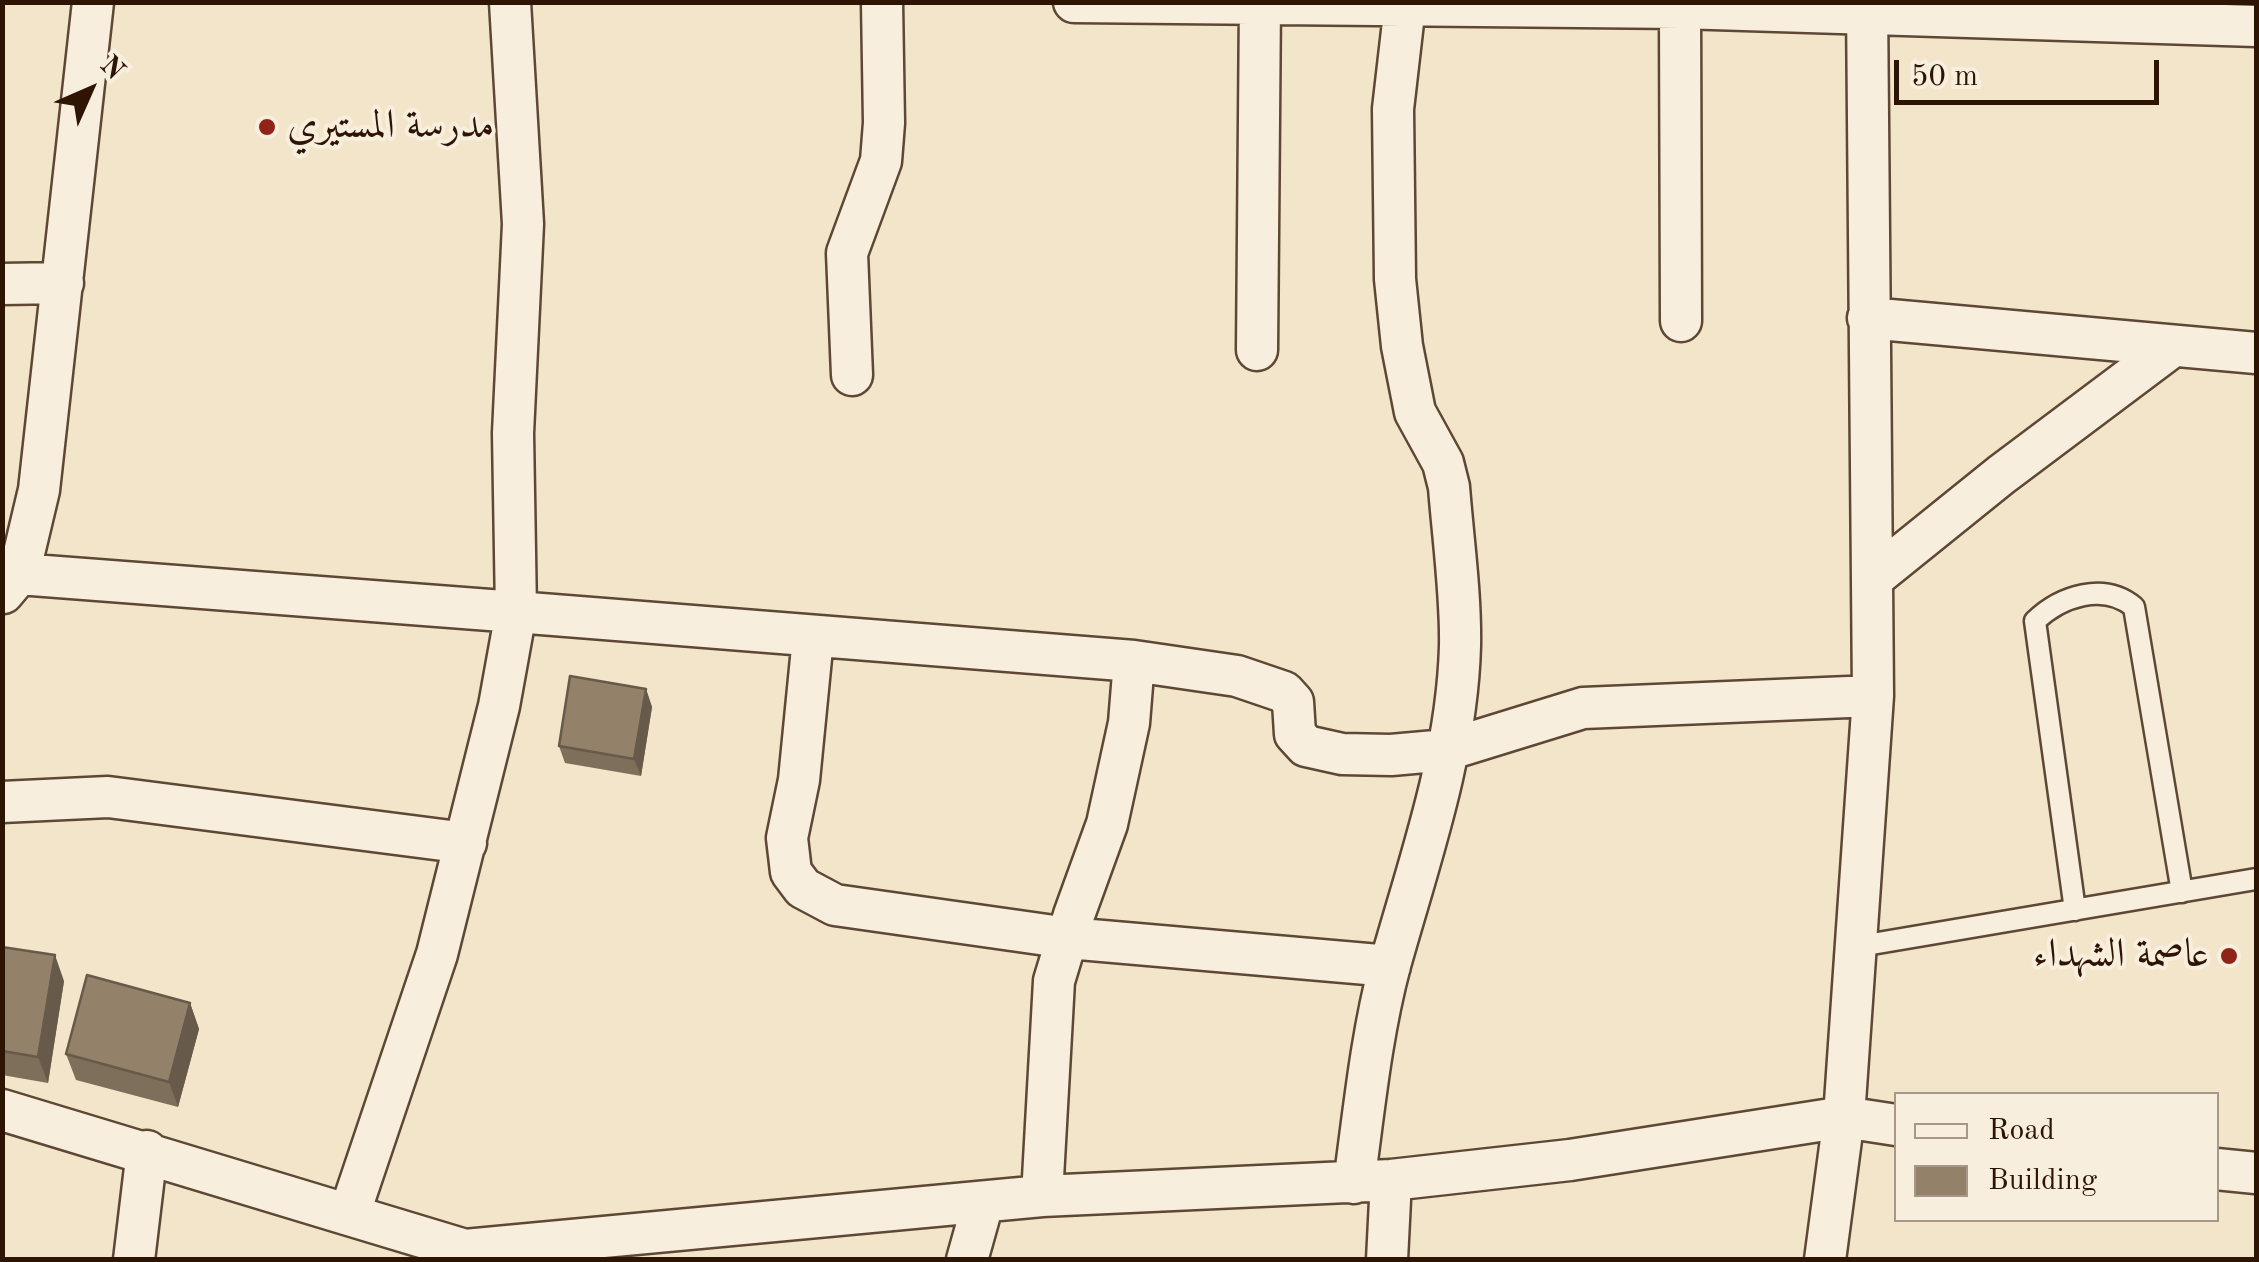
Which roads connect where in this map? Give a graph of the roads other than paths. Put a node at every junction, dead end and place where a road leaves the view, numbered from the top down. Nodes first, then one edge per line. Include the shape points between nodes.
1 (94, 2) edge
2 (510, 2) edge
3 (882, 2) edge
4 (1074, 2) edge
5 (1260, 4) edge
6 (1404, 5) edge
7 (1680, 8) junction
8 (1867, 8) edge
9 (2256, 26) edge
10 (63, 283) junction
11 (2, 284) edge
12 (1868, 318) junction
13 (1681, 321) dead end
14 (2173, 346) junction
15 (1257, 350) dead end
16 (2256, 354) edge
17 (852, 375) dead end
18 (1872, 579) junction
19 (10, 584) edge
20 (516, 612) junction
21 (813, 638) junction
22 (1134, 661) junction
23 (1873, 696) junction
24 (1448, 750) junction
25 (2, 802) edge
26 (466, 843) junction
27 (2256, 879) edge
28 (2182, 892) junction
29 (2075, 910) junction
30 (1068, 938) junction
31 (1854, 947) junction
32 (1390, 966) junction
33 (2, 1110) edge
34 (1844, 1117) junction
35 (1894, 1124) edge
36 (147, 1151) junction
37 (2219, 1169) edge
38 (2256, 1174) edge
39 (1372, 1182) junction
40 (1042, 1196) junction
41 (982, 1202) junction
42 (349, 1214) junction
43 (474, 1255) edge
44 (134, 1260) edge
45 (968, 1260) edge
46 (1387, 1260) edge
47 (1825, 1260) edge

1 - 10 street
2 - 20 street via 522,224 513,432
3 - 17 street via 881,160 847,254
4 - 5 street
5 - 6 street
5 - 15 street
6 - 7 street
6 - 24 street via 1393,110 1396,280 1415,412 1449,487 1460,646
7 - 8 street
7 - 13 street
8 - 9 street
8 - 12 street
10 - 11 street
10 - 19 street via 39,490
12 - 14 street
12 - 18 street
14 - 16 street
14 - 18 street
18 - 23 street
19 - 20 street
20 - 21 street
20 - 26 street
21 - 22 street
21 - 30 street via 800,780 787,838 791,872 803,888 835,905
22 - 24 street via 1271,685 1293,702 1294,734 1306,746 1342,754
22 - 30 street via 1108,824
23 - 24 street via 1583,708
23 - 31 street
24 - 32 street
25 - 26 street via 108,796
26 - 42 street via 437,954
27 - 28 lane
28 - 29 lane
28 - 29 lane via 2134,607 2120,595 2103,593 2057,602 2035,621
29 - 31 lane
30 - 32 street
30 - 40 street via 1054,981
31 - 34 street
32 - 39 street via 1374,1039
33 - 36 street
34 - 35 street
34 - 39 street via 1570,1160
34 - 47 street
36 - 42 street
36 - 44 street
37 - 38 street
39 - 40 street
39 - 46 street
40 - 41 street
41 - 43 street
41 - 45 street
42 - 43 street

